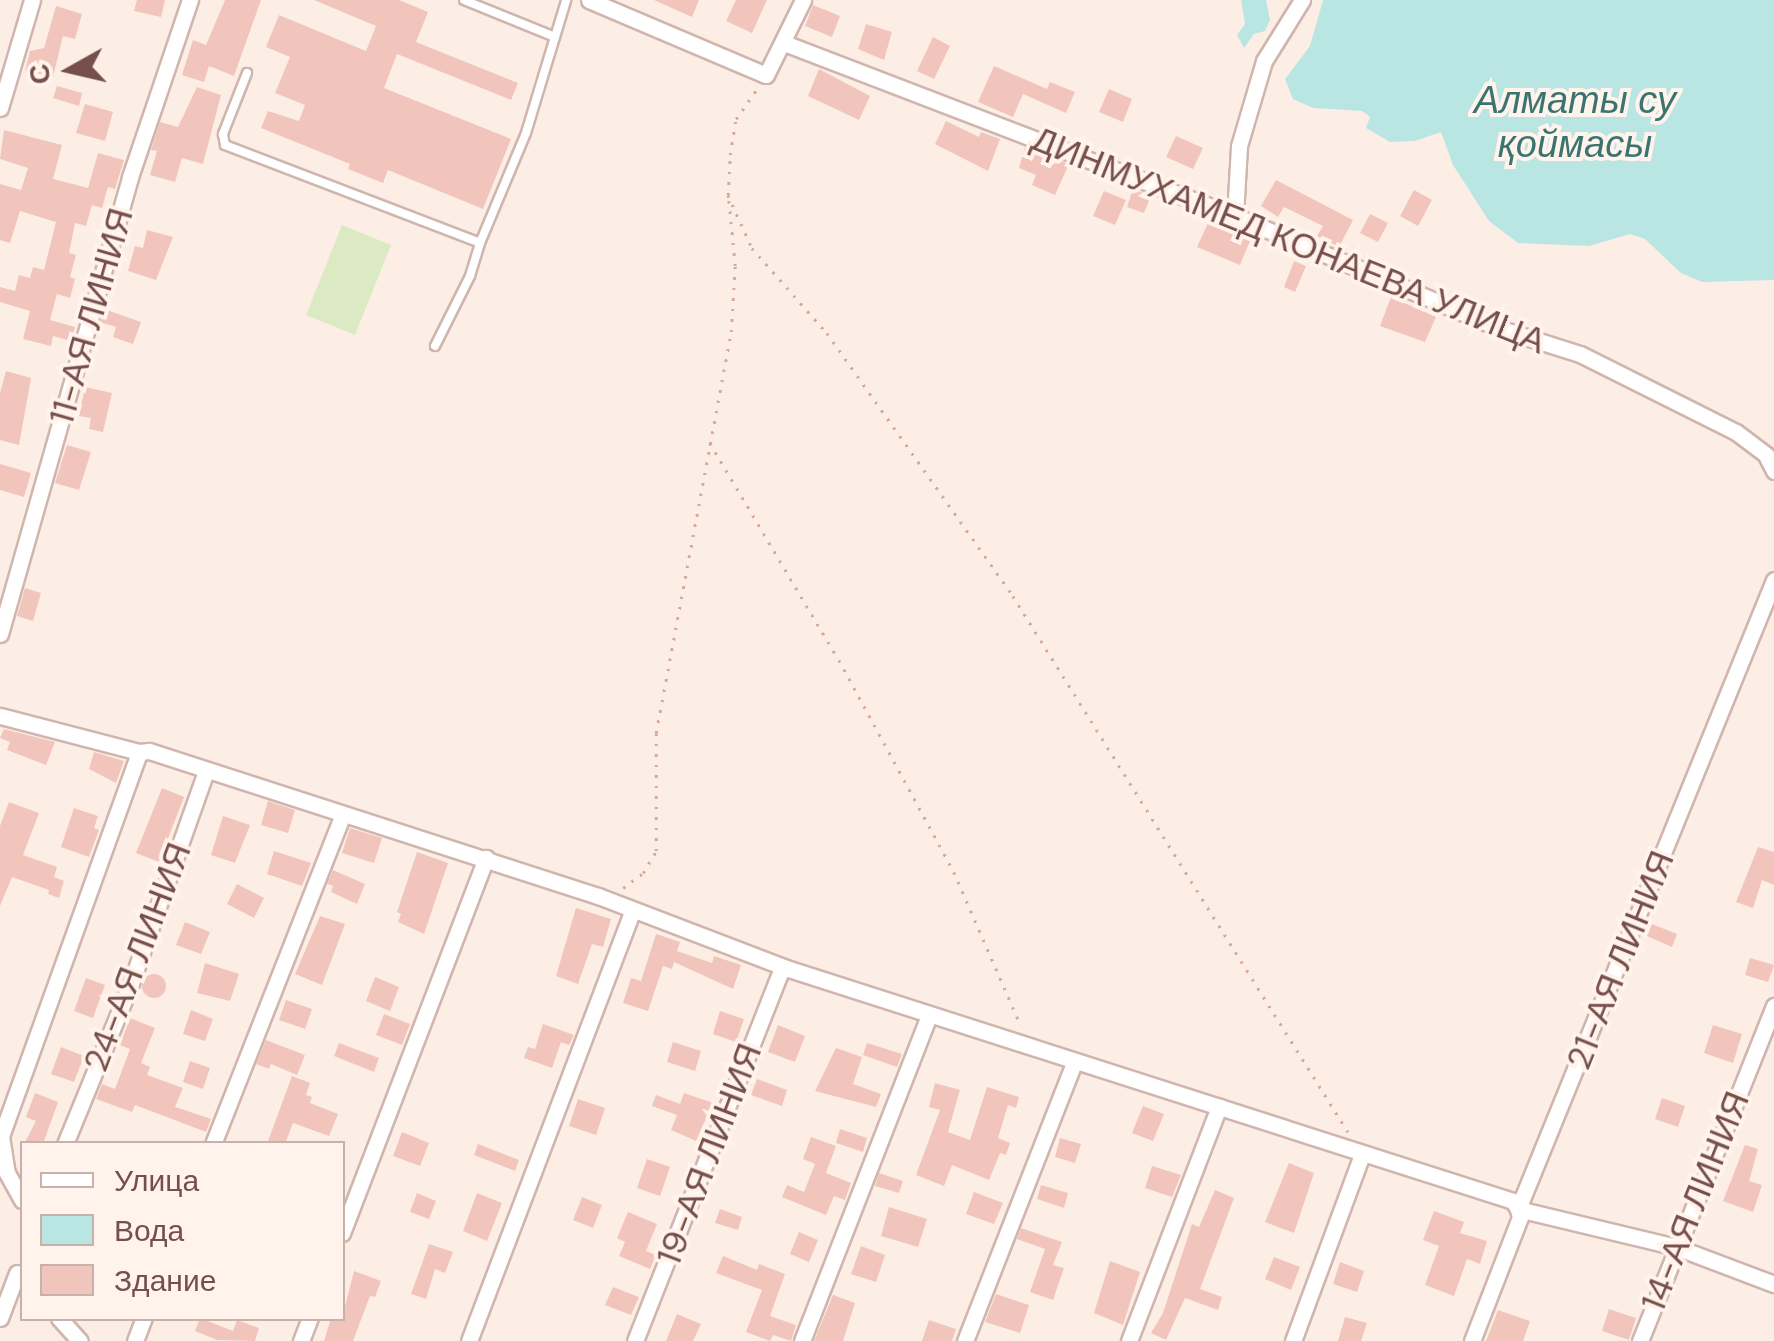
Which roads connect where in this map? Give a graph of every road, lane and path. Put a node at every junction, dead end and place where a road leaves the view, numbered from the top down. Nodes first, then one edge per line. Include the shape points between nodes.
1 (32, 0) edge
2 (190, 0) edge
3 (464, 0) edge
4 (566, 0) edge
5 (589, 0) edge
6 (803, 0) edge
7 (1302, 0) edge
8 (555, 36) junction
9 (784, 43) junction
10 (246, 73) dead end
11 (766, 75) junction
12 (0, 108) edge
13 (728, 195) junction
14 (1234, 216) junction
15 (480, 243) junction
16 (435, 346) dead end
17 (710, 441) junction
18 (1774, 471) edge
19 (1774, 580) edge
20 (0, 634) edge
21 (0, 716) edge
22 (139, 752) junction
23 (206, 771) junction
24 (342, 816) junction
25 (486, 858) junction
26 (598, 896) junction
27 (633, 910) junction
28 (782, 967) junction
29 (1774, 1006) edge
30 (928, 1015) junction
31 (1031, 1048) junction
32 (1074, 1062) junction
33 (1219, 1107) junction
34 (0, 1138) edge
35 (67, 1141) edge
36 (214, 1141) edge
37 (1362, 1154) junction
38 (20, 1196) edge
39 (1518, 1210) junction
40 (345, 1225) edge
41 (1676, 1247) junction
42 (20, 1272) edge
43 (1774, 1284) edge
44 (0, 1318) edge
45 (62, 1321) edge
46 (80, 1341) edge
47 (470, 1341) edge
48 (636, 1341) edge
49 (802, 1341) edge
50 (965, 1341) edge
51 (1129, 1341) edge
52 (1293, 1341) edge
53 (1472, 1341) edge
54 (1640, 1341) edge

1 - 12 street
2 - 20 street, 11-АЯ ЛИНИЯ via 130,177
3 - 8 lane
4 - 8 lane
5 - 11 street
6 - 9 street
7 - 14 street via 1264,61 1239,146
8 - 15 lane via 526,132
9 - 11 street
9 - 14 street, ДИНМУХАМЕД КОНАЕВА УЛИЦА
10 - 15 lane via 224,145
11 - 13 path via 736,119
13 - 17 path via 736,266
13 - 37 path via 752,248 827,333 1013,596
14 - 18 street, ДИНМУХАМЕД КОНАЕВА УЛИЦА via 1501,329 1580,354 1736,432 1766,455
15 - 16 lane
17 - 26 path via 656,733 656,851 622,889
17 - 31 path via 954,872
19 - 39 street, 21-АЯ ЛИНИЯ
21 - 22 street
22 - 23 street via 158,752
22 - 34 street
23 - 24 street
23 - 35 street, 24-АЯ ЛИНИЯ
24 - 25 street
24 - 36 street
25 - 26 street
25 - 40 street
26 - 27 street
27 - 28 street
27 - 47 street
28 - 30 street
28 - 48 street, 19-АЯ ЛИНИЯ
29 - 41 street, 14-АЯ ЛИНИЯ
30 - 31 street
30 - 49 street
31 - 32 street
32 - 33 street
32 - 50 street
33 - 37 street
33 - 51 street
34 - 38 street
37 - 39 street via 1513,1201
37 - 52 street
39 - 41 street
39 - 53 street, 21-АЯ ЛИНИЯ
41 - 43 street
41 - 54 street, 14-АЯ ЛИНИЯ
42 - 44 street
45 - 46 street

